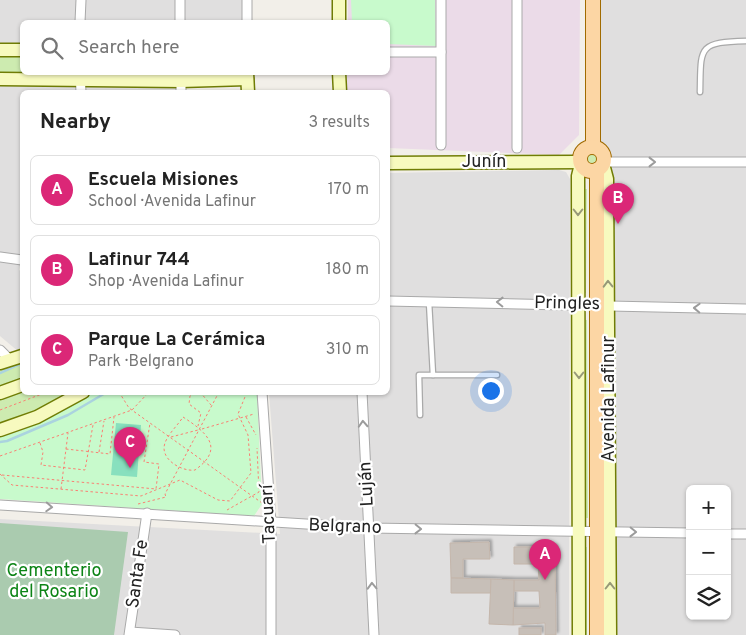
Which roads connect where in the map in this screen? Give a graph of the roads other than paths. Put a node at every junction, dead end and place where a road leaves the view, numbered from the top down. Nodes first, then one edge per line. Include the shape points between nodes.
1 (81, 0) edge
2 (180, 0) edge
3 (247, 0) edge
4 (338, 0) edge
5 (441, 0) edge
6 (517, 0) edge
7 (593, 0) edge
8 (80, 20) edge
9 (180, 20) edge
10 (247, 20) edge
11 (339, 20) edge
12 (746, 41) edge
13 (0, 50) edge
14 (20, 50) edge
15 (390, 52) edge
16 (441, 52) junction
17 (340, 75) edge
18 (247, 76) edge
19 (0, 79) edge
20 (80, 82) edge
21 (181, 82) edge
22 (248, 90) edge
23 (340, 90) edge
24 (700, 92) dead end
25 (441, 145) dead end
26 (594, 147) junction
27 (517, 148) dead end
28 (746, 162) edge
29 (390, 163) edge
30 (592, 166) junction
31 (0, 257) edge
32 (20, 260) edge
33 (390, 301) edge
34 (429, 301) junction
35 (594, 304) junction
36 (746, 309) edge
37 (0, 350) edge
38 (20, 357) edge
39 (5, 362) edge
40 (433, 375) junction
41 (497, 375) dead end
42 (20, 386) edge
43 (0, 393) edge
44 (78, 395) edge
45 (262, 395) edge
46 (362, 395) edge
47 (420, 415) dead end
48 (0, 430) edge
49 (0, 505) edge
50 (149, 509) junction
51 (271, 523) junction
52 (370, 528) junction
53 (594, 532) junction
54 (686, 533) edge
55 (731, 534) edge
56 (746, 534) edge
57 (129, 633) edge
58 (175, 635) edge
59 (271, 635) edge
60 (374, 635) edge
61 (579, 635) edge
62 (590, 635) edge
63 (597, 635) edge
64 (610, 635) edge

1 - 8 street
2 - 9 street
3 - 10 street
4 - 11 street
5 - 16 street
6 - 27 street
7 - 26 main road
12 - 24 lane via 721,41 704,50
13 - 14 street
15 - 16 street
16 - 25 street
17 - 23 street
18 - 21 street
18 - 22 street
19 - 20 street
20 - 21 street
26 - 30 main road via 601,151
26 - 30 main road via 584,150 580,156
30 -> 28 street, Junín
29 - 30 street, Junín
30 - 35 main road, Avenida Lafinur
35 -> 30 street, Avenida Lafinur via 607,178
31 - 32 street
33 - 34 street, Pringles
35 -> 34 street, Pringles
34 - 40 lane
36 -> 35 street, Pringles
35 - 53 main road, Avenida Lafinur
37 - 39 street
38 - 39 street
40 - 41 lane
40 - 47 lane via 419,375
42 - 43 street
44 - 48 street via 37,417
45 - 51 street, Tacuarí
52 -> 46 street, Luján
49 -> 50 street, Belgrano
50 - 51 street, Belgrano
50 - 57 street, Santa Fe
51 - 52 street, Belgrano
51 - 59 street, Tacuarí
52 -> 53 street, Belgrano
60 -> 52 street, Luján
53 -> 54 street, Belgrano
53 - 61 street, Avenida Lafinur
53 - 62 main road, Avenida Lafinur
53 - 63 main road, Avenida Lafinur
64 -> 53 street, Avenida Lafinur
55 - 56 street
57 - 58 street

